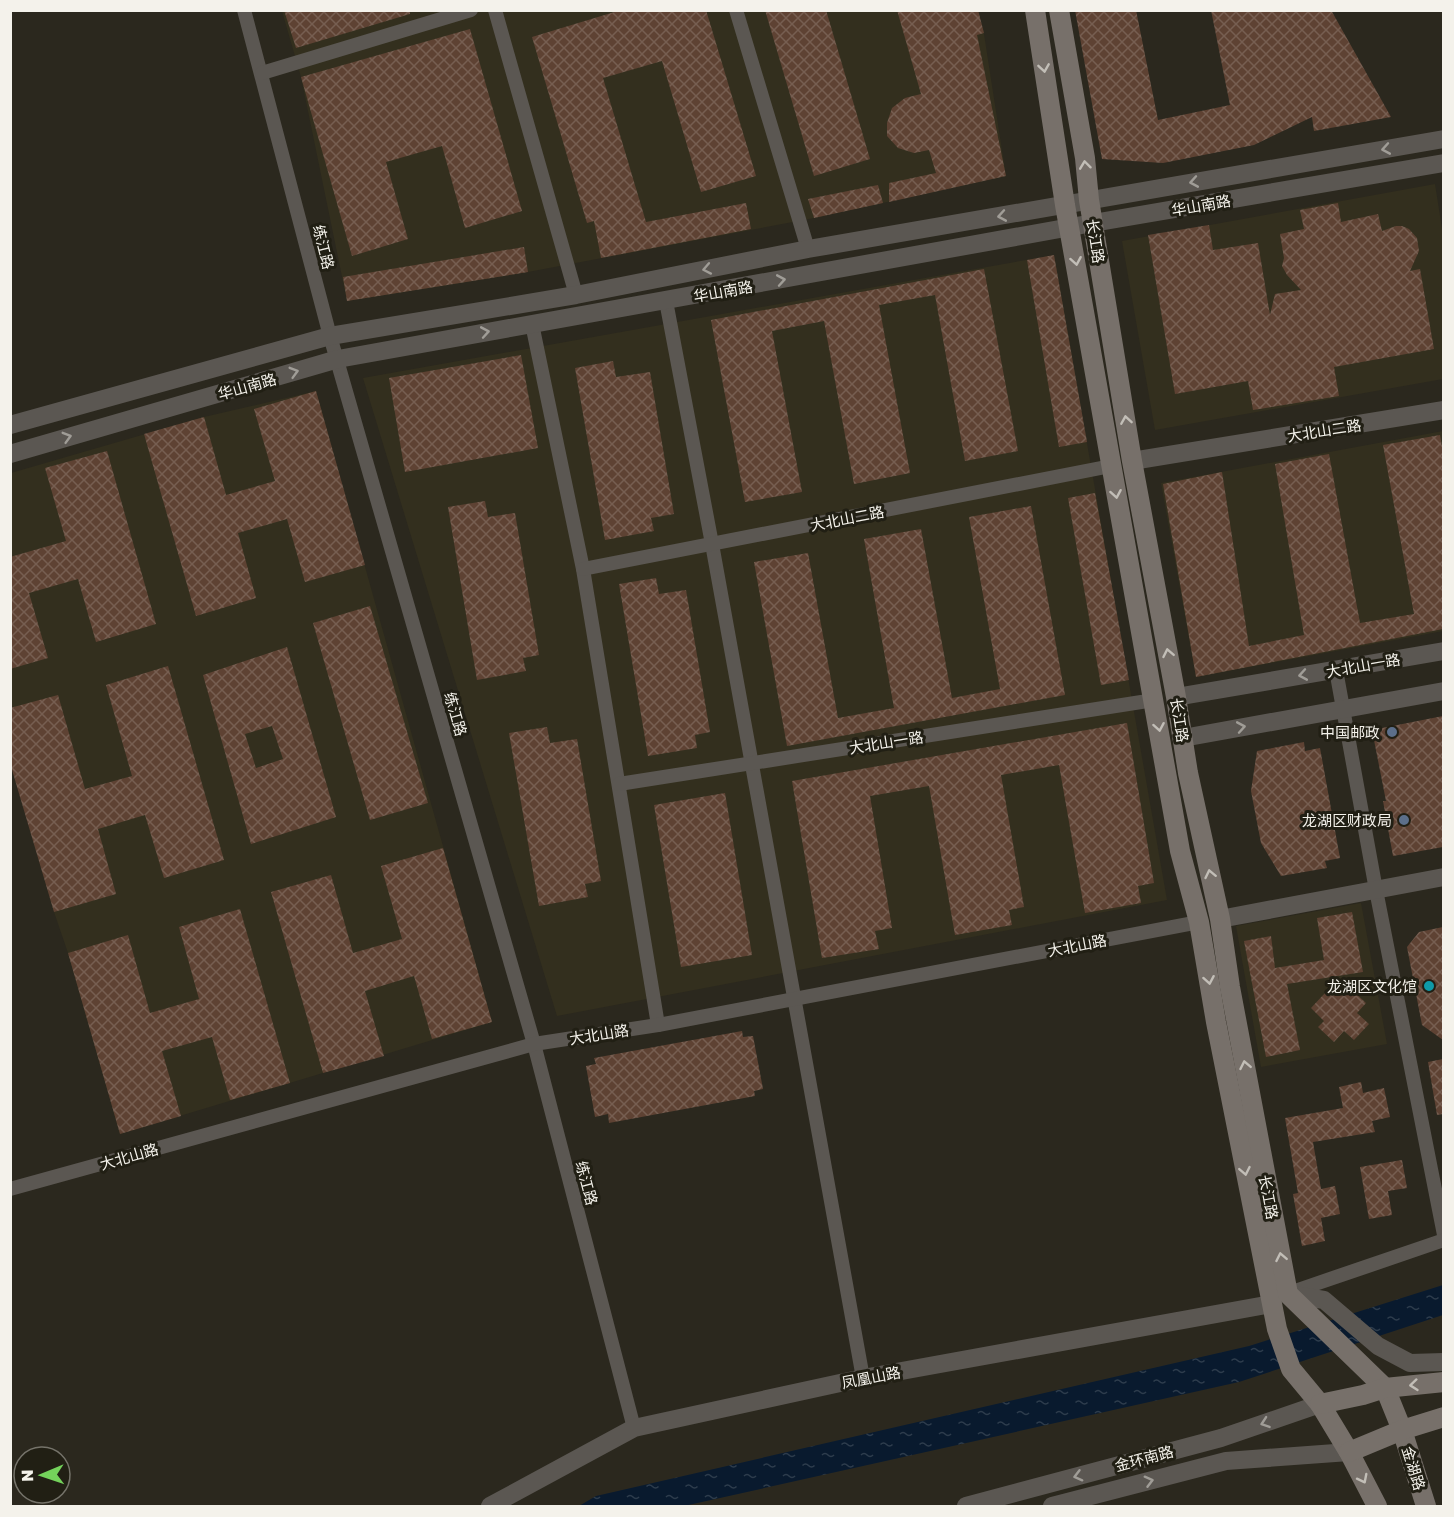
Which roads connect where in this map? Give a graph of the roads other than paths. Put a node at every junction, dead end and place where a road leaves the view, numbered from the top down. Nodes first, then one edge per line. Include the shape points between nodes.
1 (244, 10) edge
2 (471, 10) edge
3 (495, 10) edge
4 (736, 10) edge
5 (1035, 10) edge
6 (1059, 10) edge
7 (262, 73) junction
8 (1443, 139) edge
9 (1443, 163) edge
10 (1089, 200) junction
11 (1065, 206) junction
12 (1093, 224) junction
13 (1070, 228) junction
14 (808, 249) junction
15 (576, 295) junction
16 (666, 301) junction
17 (532, 324) junction
18 (330, 336) junction
19 (338, 359) junction
20 (1443, 410) edge
21 (10, 425) edge
22 (10, 454) edge
23 (1132, 461) junction
24 (1110, 466) junction
25 (712, 544) junction
26 (584, 569) junction
27 (1443, 651) edge
28 (1336, 670) junction
29 (1443, 691) edge
30 (1176, 697) junction
31 (1154, 699) junction
32 (1342, 709) junction
33 (1183, 738) junction
34 (750, 763) junction
35 (619, 784) junction
36 (1443, 877) edge
37 (1376, 890) junction
38 (1220, 919) junction
39 (1198, 922) junction
40 (793, 999) junction
41 (658, 1025) junction
42 (534, 1044) junction
43 (10, 1189) edge
44 (1443, 1235) edge
45 (1443, 1240) edge
46 (1279, 1299) junction
47 (1443, 1362) edge
48 (863, 1378) junction
49 (1443, 1382) edge
50 (1385, 1388) junction
51 (1320, 1404) junction
52 (1443, 1417) edge
53 (634, 1428) junction
54 (1402, 1430) junction
55 (1349, 1452) junction
56 (490, 1506) edge
57 (966, 1506) edge
58 (1052, 1506) edge
59 (1377, 1506) edge
60 (1426, 1506) edge

1 - 7 street, 练江路
2 - 7 street
3 - 15 street
4 - 14 street
5 -> 11 main road, 长江路
10 -> 6 main road, 长江路
7 - 18 street, 练江路
8 -> 10 street, 华山南路
9 - 12 street, 华山南路
10 - 11 street, 华山南路
10 - 12 main road, 长江路
11 - 13 main road, 长江路
11 -> 14 street, 华山南路
12 - 13 street, 华山南路
23 -> 12 main road, 长江路
16 -> 13 street, 华山南路
13 -> 24 main road, 长江路
14 -> 15 street, 华山南路
15 - 18 street, 华山南路
16 - 17 street, 华山南路
16 - 25 street
19 -> 17 street, 华山南路
17 - 26 street
18 - 19 street, 练江路
18 - 21 street, 华山南路
22 -> 19 street, 华山南路
19 - 42 street, 练江路
20 - 23 street, 大北山二路
30 -> 23 main road, 长江路
24 - 25 street, 大北山二路
24 -> 31 main road, 长江路
25 - 26 street, 大北山二路
25 - 34 street
26 - 35 street
27 - 28 street, 大北山一路
28 -> 30 street, 大北山一路
28 - 32 street
29 - 32 street
30 - 33 main road, 长江路
31 - 34 street, 大北山一路
31 -> 39 main road, 长江路 via 1180,850
33 -> 32 street
32 - 37 street
38 -> 33 main road, 长江路
34 - 35 street, 大北山一路
34 - 40 street
35 - 41 street
36 - 37 street
37 - 38 street
37 - 44 street
46 -> 38 main road, 长江路
39 - 40 street, 大北山路
39 -> 46 main road, 长江路 via 1216,1022
40 - 41 street, 大北山路
40 - 48 street
41 - 42 street, 大北山路
42 - 43 street, 大北山路
42 - 53 street, 练江路
45 - 46 street
46 - 47 street, 凤凰山路 via 1324,1300 1378,1346 1410,1363
46 - 48 street, 凤凰山路
46 - 50 main road via 1319,1322
46 - 51 main road, 长江路 via 1277,1329 1291,1369
48 - 53 street, 凤凰山路
49 -> 50 main road
50 - 51 main road
50 - 54 main road, 金湖路
51 - 55 main road, 长江路
51 -> 57 street, 金环南路 via 1221,1438
52 - 54 main road
53 - 56 street, 凤凰山路
54 - 55 main road
54 - 60 main road, 金湖路
58 -> 55 street, 金环南路 via 1226,1461
55 -> 59 main road

